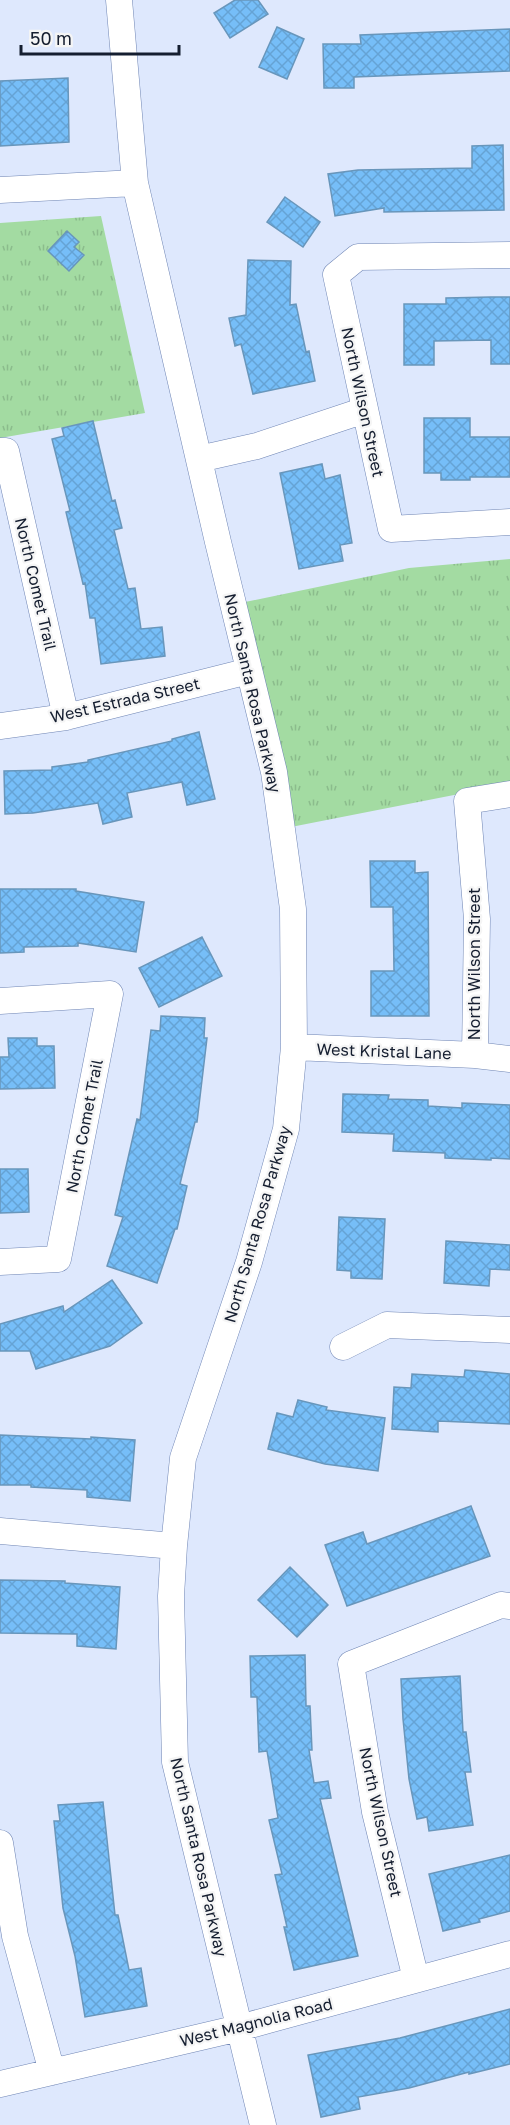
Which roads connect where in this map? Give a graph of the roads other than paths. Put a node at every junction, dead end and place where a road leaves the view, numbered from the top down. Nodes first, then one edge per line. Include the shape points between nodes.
1 (119, 0) edge
2 (135, 183) junction
3 (0, 190) edge
4 (510, 255) edge
5 (365, 410) junction
6 (3, 451) edge
7 (199, 459) junction
8 (510, 522) edge
9 (249, 671) junction
10 (66, 717) junction
11 (0, 726) edge
12 (510, 794) edge
13 (0, 1001) edge
14 (294, 1047) junction
15 (475, 1055) junction
16 (510, 1059) edge
17 (0, 1262) edge
18 (510, 1330) edge
19 (343, 1347) dead end
20 (0, 1531) edge
21 (174, 1546) junction
22 (510, 1606) edge
23 (0, 1843) edge
24 (510, 1954) edge
25 (416, 1979) junction
26 (239, 2028) junction
27 (52, 2072) junction
28 (0, 2084) edge
29 (263, 2125) edge

1 - 2 street, North Santa Rosa Parkway
2 - 3 street
2 - 7 street, North Santa Rosa Parkway
4 - 5 street, North Wilson Street via 358,257 336,275
5 - 7 street via 258,446
5 - 8 street, North Wilson Street via 391,529
6 - 10 street, North Comet Trail
7 - 9 street, North Santa Rosa Parkway
9 - 10 street, West Estrada Street
9 - 14 street, North Santa Rosa Parkway via 274,772 293,909
10 - 11 street, West Estrada Street
12 - 15 street, North Wilson Street via 467,801 477,919
13 - 17 street, North Comet Trail via 110,994 58,1259
14 - 15 street, West Kristal Lane
14 - 21 street, North Santa Rosa Parkway via 286,1128 249,1262 183,1458
15 - 16 street, West Kristal Lane
18 - 19 street via 387,1325
20 - 21 street
21 - 26 street, North Santa Rosa Parkway via 171,1596 175,1762
22 - 25 street, North Wilson Street via 501,1605 351,1664 375,1812
23 - 27 street via 15,1936
24 - 25 street, West Magnolia Road
25 - 26 street, West Magnolia Road
26 - 27 street, West Magnolia Road
26 - 29 street, North Santa Rosa Parkway
27 - 28 street, West Magnolia Road

